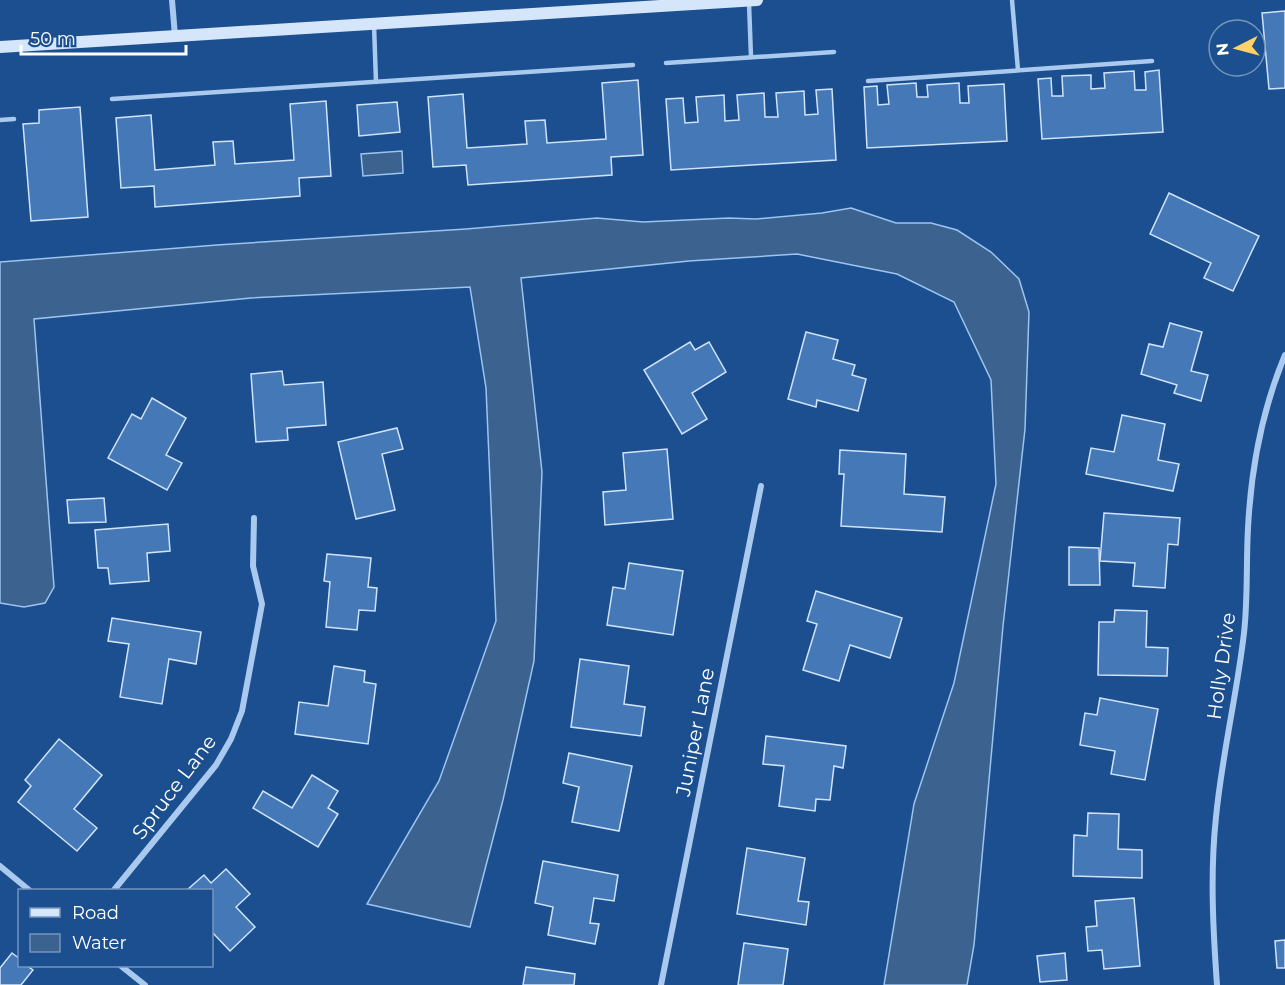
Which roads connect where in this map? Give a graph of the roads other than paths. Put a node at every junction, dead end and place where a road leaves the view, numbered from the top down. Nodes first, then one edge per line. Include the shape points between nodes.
1 (172, 0) edge
2 (749, 0) edge
3 (757, 0) edge
4 (1012, 0) edge
5 (374, 23) junction
6 (175, 36) junction
7 (0, 47) edge
8 (834, 52) dead end
9 (751, 57) junction
10 (1152, 61) dead end
11 (666, 63) dead end
12 (633, 64) dead end
13 (1018, 70) junction
14 (868, 81) dead end
15 (376, 82) junction
16 (112, 99) dead end
17 (14, 119) dead end
18 (0, 120) edge
19 (1285, 355) edge
20 (761, 486) dead end
21 (254, 518) dead end
22 (0, 867) edge
23 (27, 889) edge
24 (116, 889) edge
25 (122, 967) edge
26 (145, 985) edge
27 (661, 985) edge
28 (1217, 985) edge

1 - 6 street
2 - 3 main road
2 - 5 main road
2 - 9 lane
4 - 13 lane
5 - 6 main road
5 - 15 lane
6 - 7 main road
8 - 9 lane
9 - 11 lane
10 - 13 lane
12 - 15 lane
13 - 14 lane
15 - 16 lane
17 - 18 lane
19 - 28 street, Holly Drive via 1260,434 1251,491 1244,633 1216,816 1211,909
20 - 27 street, Juniper Lane
21 - 24 street, Spruce Lane via 253,566 262,604 242,711 216,765
22 - 23 street
25 - 26 street

